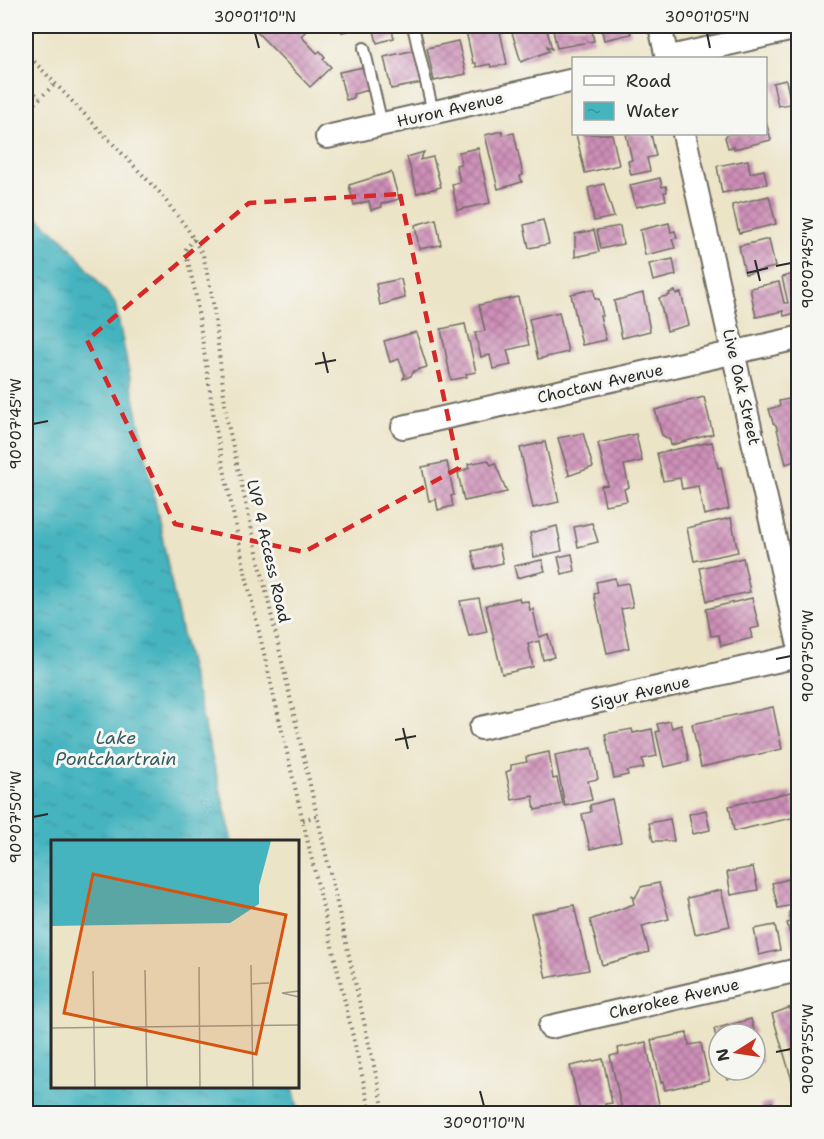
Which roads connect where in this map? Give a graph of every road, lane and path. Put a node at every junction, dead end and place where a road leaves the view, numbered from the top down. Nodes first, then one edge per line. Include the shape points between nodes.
1 (413, 26) edge
2 (660, 26) edge
3 (798, 28) edge
4 (364, 48) dead end
5 (26, 53) edge
6 (667, 57) edge
7 (671, 57) edge
8 (572, 80) edge
9 (55, 84) junction
10 (26, 86) edge
11 (40, 98) junction
12 (26, 111) edge
13 (434, 112) junction
14 (382, 124) junction
15 (684, 135) edge
16 (327, 137) dead end
17 (194, 239) junction
18 (798, 338) edge
19 (734, 353) junction
20 (402, 428) dead end
21 (798, 641) edge
22 (798, 656) edge
23 (481, 728) dead end
24 (316, 816) junction
25 (303, 820) junction
26 (798, 970) edge
27 (550, 1027) dead end
28 (371, 1113) edge
29 (384, 1113) edge

1 - 13 lane
2 - 6 street
3 - 7 street
4 - 14 lane
5 - 9 path, LVP 4 Access Road
8 - 13 street, Huron Avenue
9 - 11 path
9 - 17 path, LVP 4 Access Road via 159,192
10 - 11 path
11 - 12 path
13 - 14 street, Huron Avenue
14 - 16 street, Huron Avenue
15 - 19 street, Live Oak Street
17 - 24 path, LVP 4 Access Road via 203,255 212,294 227,420
17 - 25 path via 185,250 215,425
18 - 19 street, Choctaw Avenue
19 - 20 street, Choctaw Avenue
19 - 21 street, Live Oak Street
22 - 23 street, Sigur Avenue
24 - 25 path
24 - 29 path, LVP 4 Access Road
25 - 28 path
26 - 27 street, Cherokee Avenue

